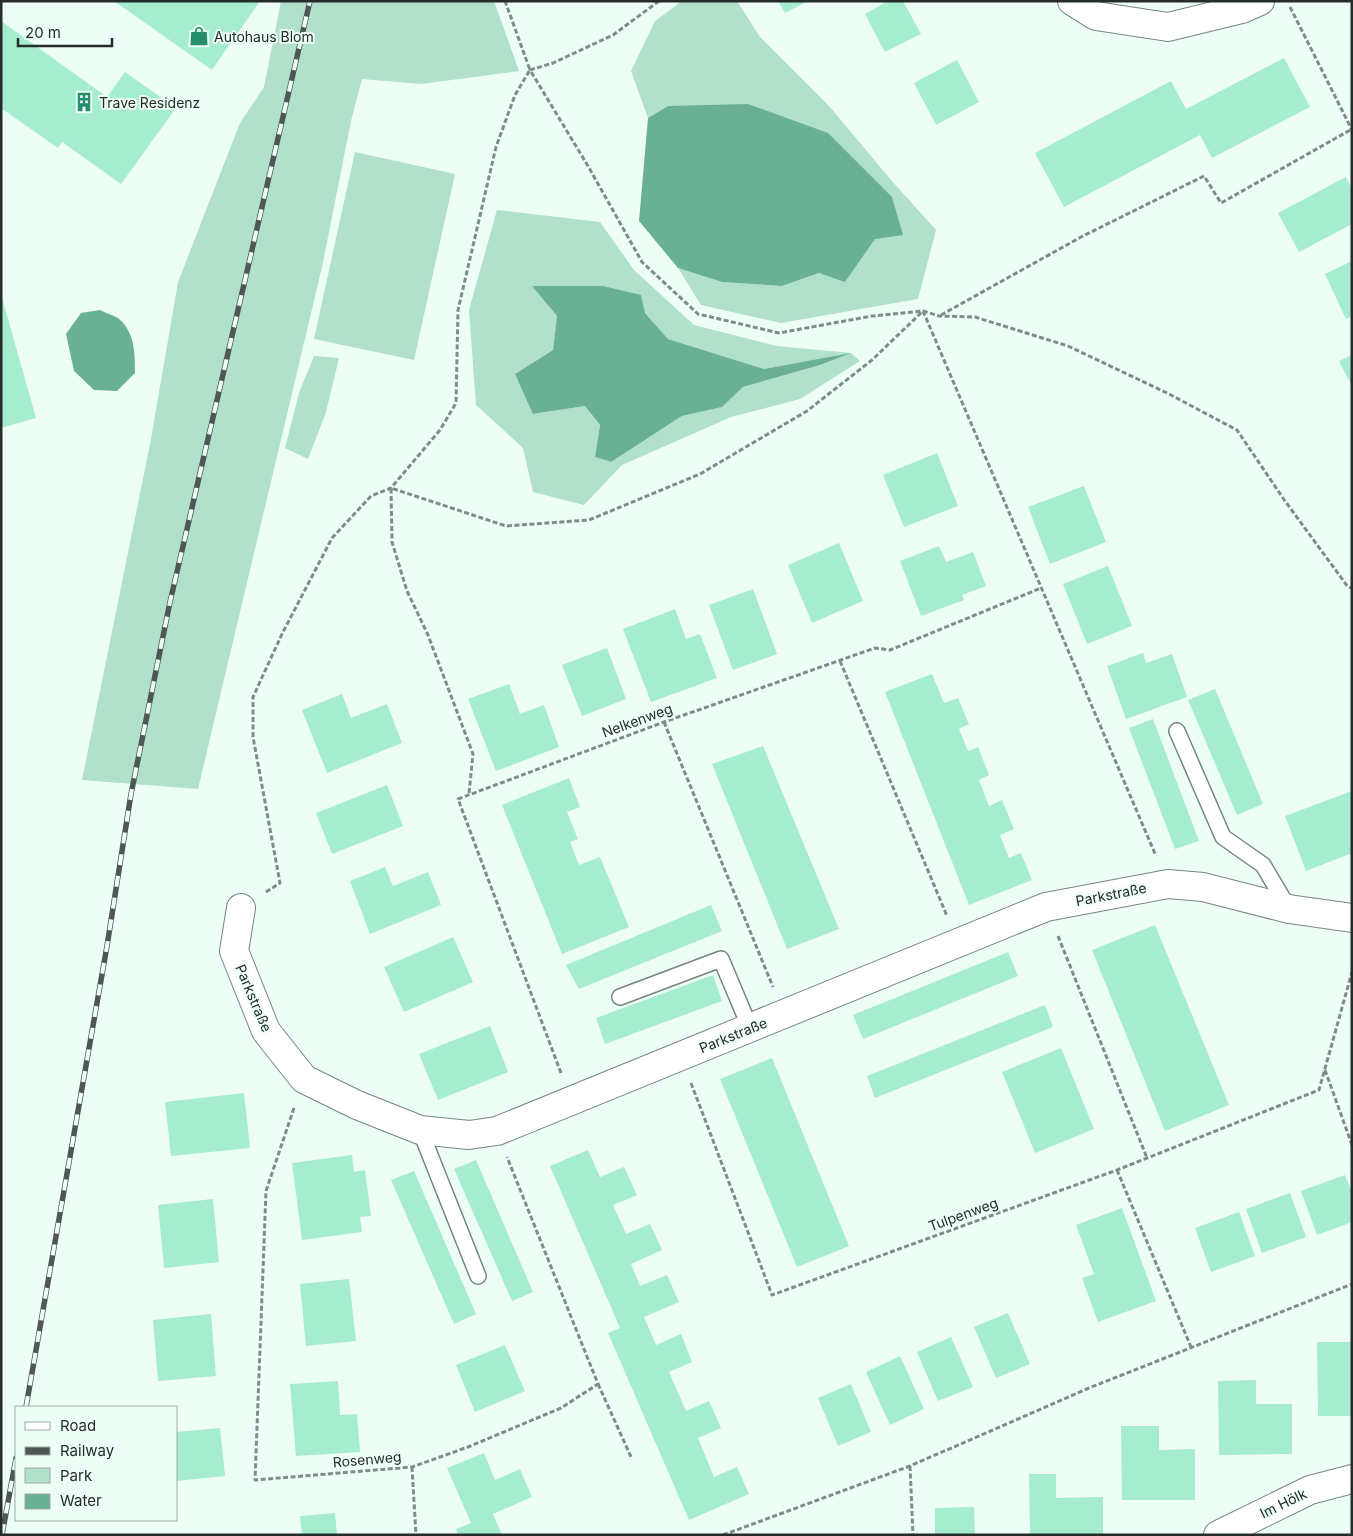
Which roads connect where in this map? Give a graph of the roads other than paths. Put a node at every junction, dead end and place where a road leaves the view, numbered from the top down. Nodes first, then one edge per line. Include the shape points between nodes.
1 (1072, 1) edge
2 (1260, 1) edge
3 (1177, 732) dead end
4 (241, 908) road end
5 (1289, 909) junction
6 (1352, 918) edge
7 (620, 997) dead end
8 (750, 1028) junction
9 (420, 1130) junction
10 (478, 1276) dead end
11 (1352, 1479) edge
12 (1218, 1535) edge

1 - 2 street via 1096,16 1168,27 1242,9
3 - 5 lane via 1223,837 1263,865
4 - 9 street, Parkstraße via 234,951 266,1030 304,1079
5 - 6 street, Parkstraße
5 - 8 street, Parkstraße via 1203,887 1168,884 1046,906
7 - 8 lane via 721,959
8 - 9 street, Parkstraße via 496,1131 469,1135
9 - 10 lane
11 - 12 street, Im Hölk via 1310,1490

